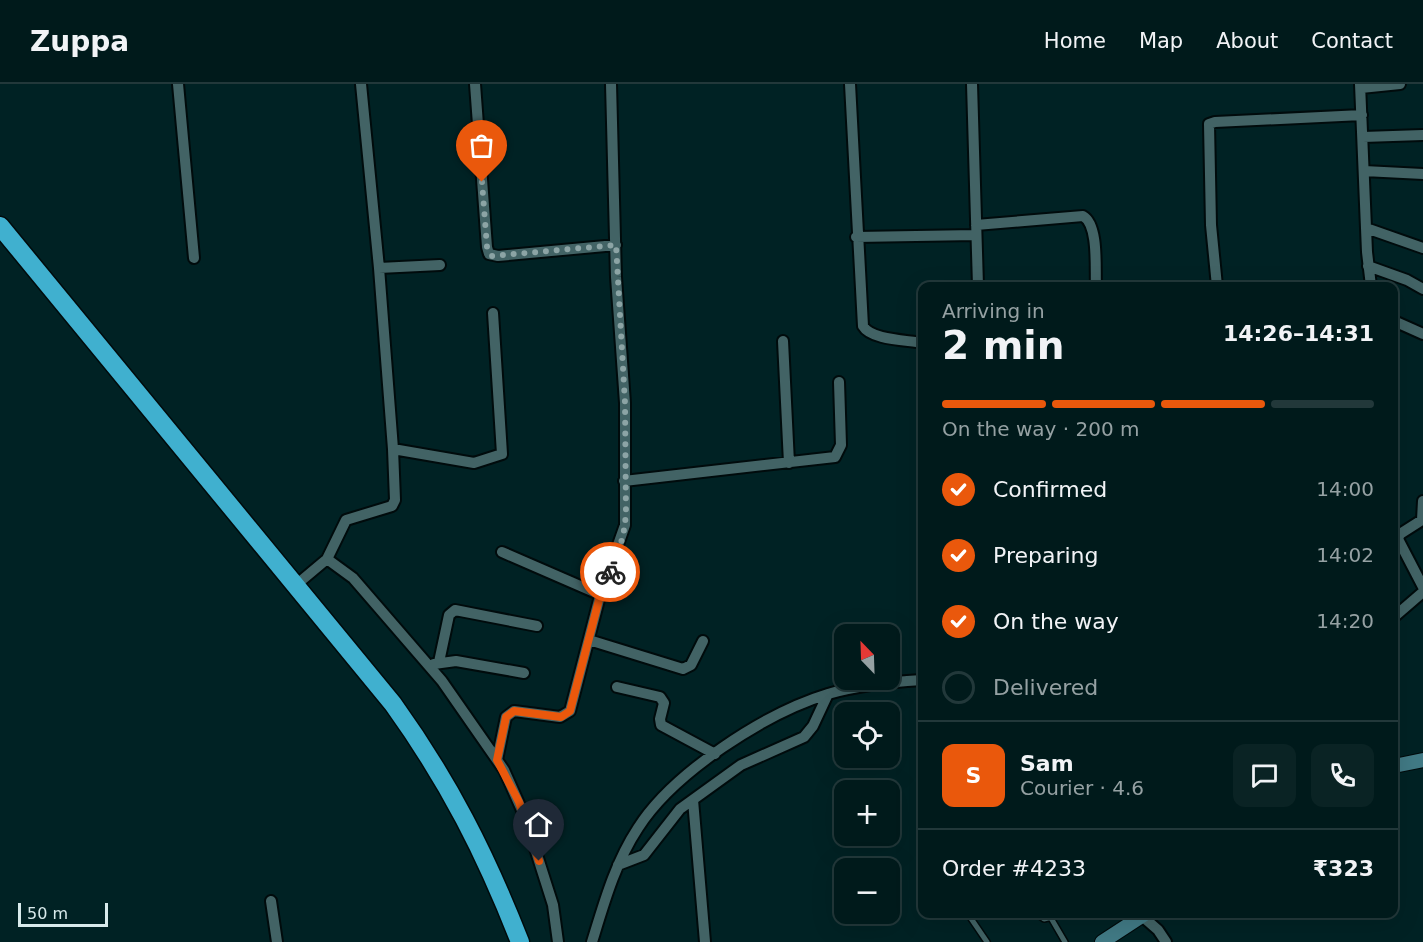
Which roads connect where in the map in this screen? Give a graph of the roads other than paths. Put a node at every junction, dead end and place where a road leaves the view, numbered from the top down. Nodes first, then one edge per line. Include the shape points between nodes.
1 (178, 84) edge
2 (361, 84) edge
3 (475, 84) edge
4 (611, 84) edge
5 (850, 84) edge
6 (972, 84) edge
7 (1400, 84) edge
8 (1361, 86) edge
9 (1362, 115) junction
10 (1423, 135) edge
11 (1363, 137) junction
12 (1364, 171) junction
13 (1423, 174) edge
14 (0, 226) edge
15 (1366, 228) junction
16 (976, 230) junction
17 (856, 237) junction
18 (616, 245) junction
19 (1423, 248) edge
20 (194, 258) dead end
21 (440, 265) dead end
22 (1368, 266) junction
23 (379, 268) junction
24 (978, 282) edge
25 (1096, 282) edge
26 (1217, 282) edge
27 (1370, 282) edge
28 (1423, 289) edge
29 (493, 313) dead end
30 (1398, 323) edge
31 (1423, 334) edge
32 (783, 341) dead end
33 (918, 342) edge
34 (839, 382) dead end
35 (393, 449) junction
36 (789, 463) junction
37 (624, 481) junction
38 (1423, 501) edge
39 (502, 552) dead end
40 (327, 559) junction
41 (296, 585) junction
42 (1423, 590) edge
43 (601, 595) junction
44 (1398, 613) edge
45 (537, 626) dead end
46 (589, 640) junction
47 (703, 641) dead end
48 (439, 662) junction
49 (428, 666) junction
50 (524, 673) dead end
51 (918, 680) edge
52 (617, 687) dead end
53 (828, 694) junction
54 (715, 754) junction
55 (497, 760) junction
56 (1423, 760) edge
57 (1398, 765) edge
58 (693, 800) junction
59 (618, 866) junction
60 (271, 901) dead end
61 (971, 918) edge
62 (1043, 918) edge
63 (1051, 918) joint
64 (1139, 918) edge
65 (1147, 918) edge
66 (277, 942) edge
67 (520, 942) edge
68 (558, 942) edge
69 (592, 942) edge
70 (705, 942) edge
71 (987, 942) edge
72 (1065, 942) edge
73 (1101, 942) edge
74 (1166, 942) edge

1 - 20 street
2 - 23 street
3 - 18 street via 489,254
4 - 18 street
5 - 17 street
6 - 16 street
7 - 8 street
8 - 9 street
9 - 11 street
9 - 26 street via 1209,124
10 - 11 street
11 - 12 street
12 - 13 street
12 - 15 street
14 - 41 highway
15 - 19 street
15 - 22 street
16 - 17 street
16 - 24 street
16 - 25 street via 1083,216 1094,232
17 - 33 street via 864,328 874,334
18 - 37 street via 625,403
21 - 23 street
22 - 27 street
22 - 28 street
23 - 35 street
29 - 35 street via 502,454 474,463
30 - 31 street
32 - 36 street
34 - 36 street via 840,453 830,459
35 - 40 street via 395,500 387,509 346,520
36 - 37 street
37 - 43 street via 623,537
38 - 42 street via 1422,520 1398,539
39 - 43 street
40 - 41 street
40 - 49 street via 353,578
41 - 67 highway via 393,704 429,755 495,878
42 - 44 street
43 - 46 street
45 - 48 street via 454,610 449,615
46 - 47 street via 683,669 691,665
46 - 55 street via 570,711 561,717 509,713
48 - 49 street
48 - 50 street via 456,661
49 - 55 street
51 - 53 street
52 - 54 street via 660,697 664,703 661,725
53 - 54 street via 753,729
53 - 58 street via 804,737 741,765
54 - 59 street via 651,810
55 - 68 street via 525,817 553,905
56 - 57 street
58 - 59 street via 680,809 644,855
58 - 70 street
59 - 69 street
60 - 66 street
61 - 71 lane
62 - 63 lane
63 - 72 lane
64 - 73 street
65 - 74 street

